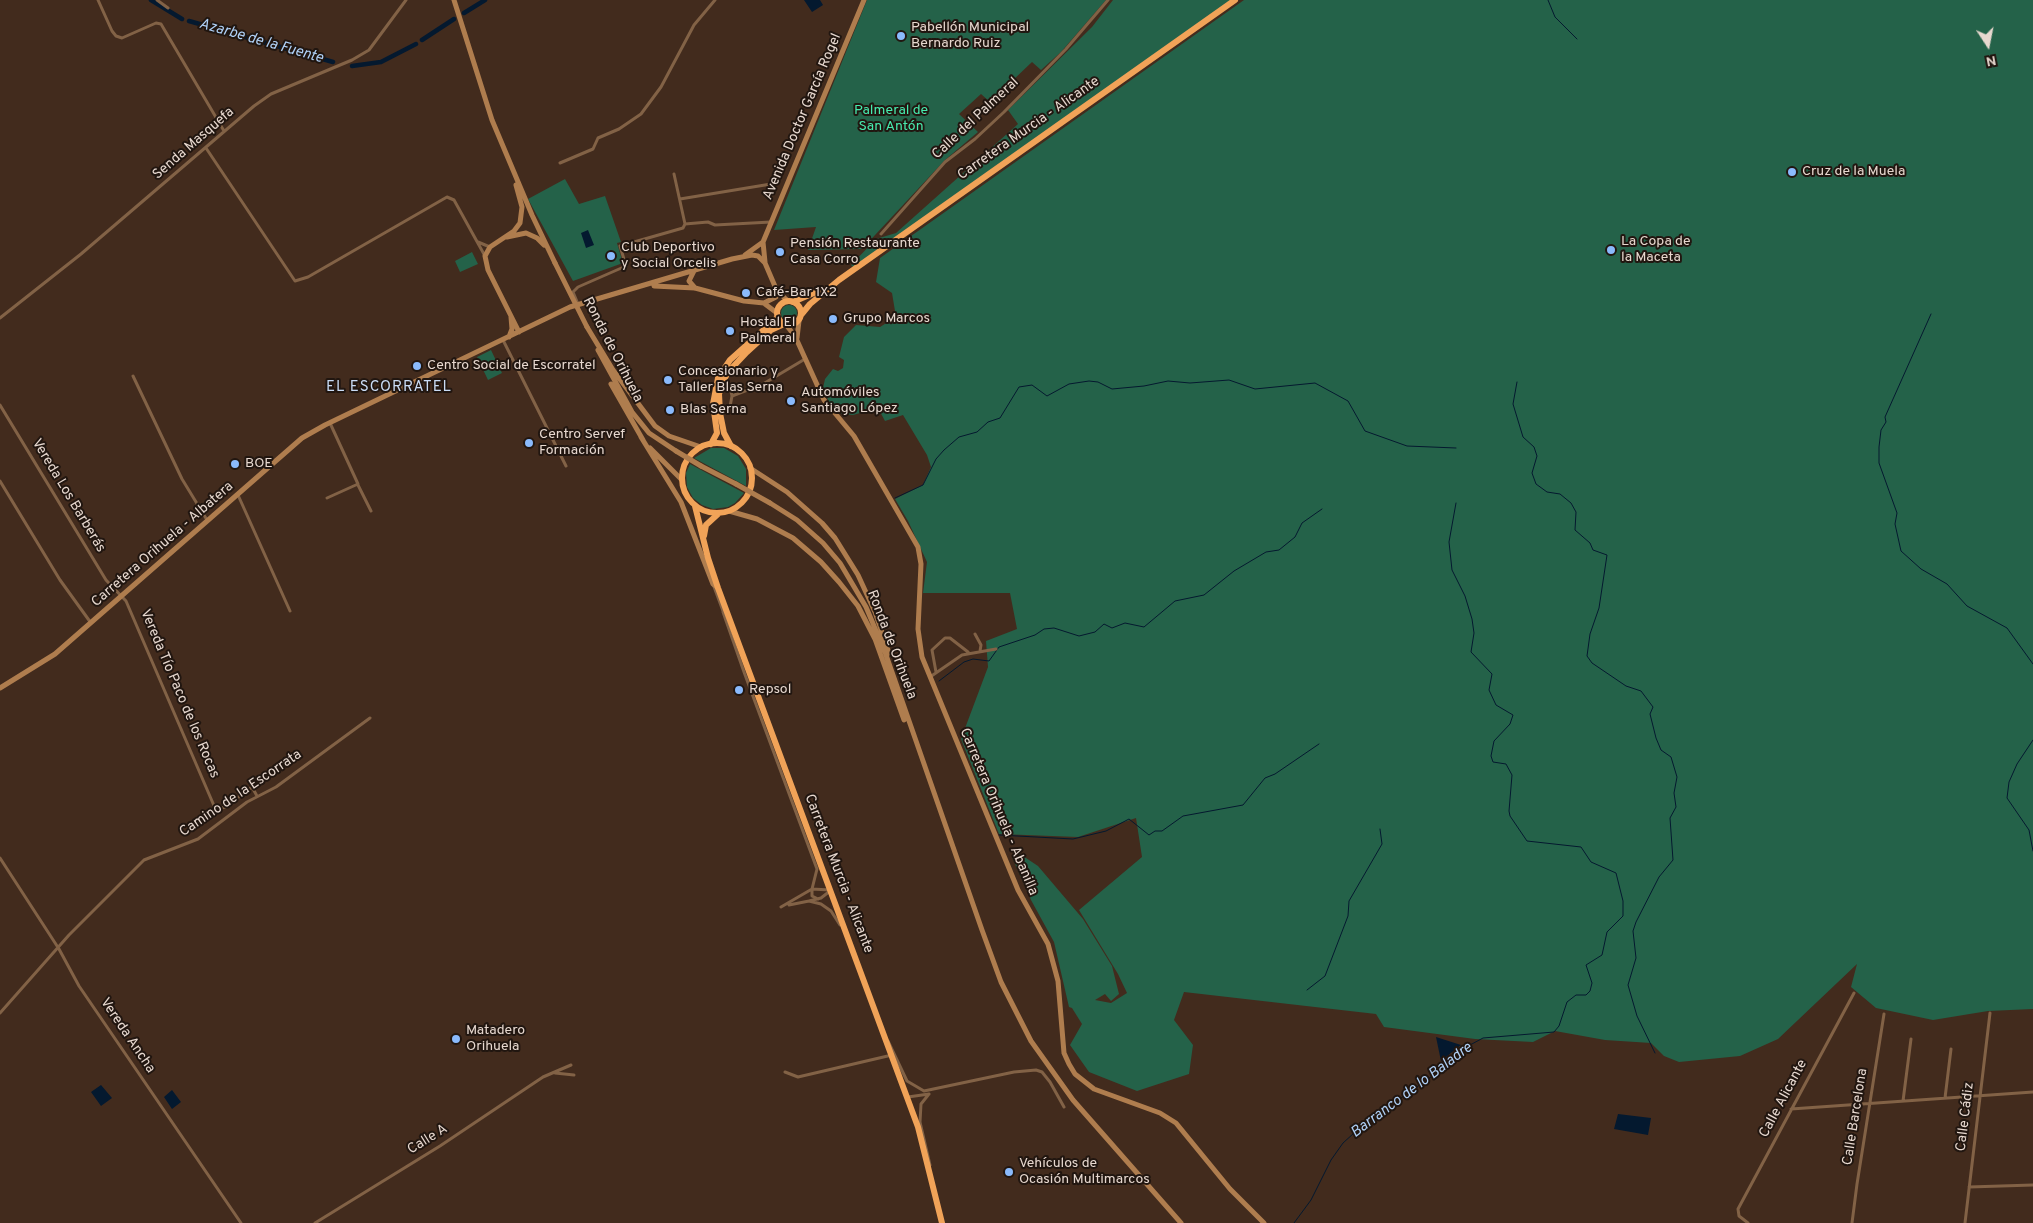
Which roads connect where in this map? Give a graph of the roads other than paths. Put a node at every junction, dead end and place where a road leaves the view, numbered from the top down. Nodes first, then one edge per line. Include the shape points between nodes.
1 (98, 0) edge
2 (157, 0) edge
3 (406, 0) edge
4 (454, 0) edge
5 (715, 0) edge
6 (864, 0) edge
7 (1108, 0) edge
8 (1235, 0) edge
9 (168, 8) dead end
10 (224, 131) junction
11 (206, 148) junction
12 (560, 162) dead end
13 (514, 172) junction
14 (674, 174) dead end
15 (771, 184) dead end
16 (680, 199) junction
17 (771, 222) junction
18 (685, 224) junction
19 (881, 234) dead end
20 (504, 238) junction
21 (476, 240) junction
22 (763, 242) junction
23 (490, 247) junction
24 (548, 249) junction
25 (484, 256) junction
26 (742, 257) junction
27 (765, 263) junction
28 (694, 271) junction
29 (839, 280) junction
30 (641, 287) junction
31 (695, 288) junction
32 (777, 291) junction
33 (791, 302) junction
34 (578, 304) junction
35 (764, 304) junction
36 (777, 315) junction
37 (511, 316) junction
38 (0, 318) edge
39 (800, 318) junction
40 (534, 324) junction
41 (785, 325) junction
42 (587, 327) junction
43 (519, 332) junction
44 (509, 337) junction
45 (503, 340) junction
46 (798, 341) junction
47 (805, 359) junction
48 (604, 362) junction
49 (133, 376) dead end
50 (729, 383) dead end
51 (732, 396) junction
52 (0, 405) edge
53 (729, 412) dead end
54 (330, 422) junction
55 (641, 437) junction
56 (711, 444) junction
57 (731, 446) junction
58 (701, 447) junction
59 (566, 466) dead end
60 (750, 468) junction
61 (682, 480) junction
62 (0, 481) edge
63 (358, 484) junction
64 (238, 494) junction
65 (327, 498) dead end
66 (695, 506) junction
67 (371, 511) dead end
68 (729, 511) junction
69 (719, 513) junction
70 (208, 520) junction
71 (703, 537) junction
72 (715, 586) junction
73 (121, 596) junction
74 (724, 609) junction
75 (290, 611) dead end
76 (91, 623) junction
77 (975, 634) dead end
78 (996, 649) dead end
79 (980, 652) junction
80 (969, 653) junction
81 (936, 672) junction
82 (930, 677) junction
83 (0, 688) edge
84 (902, 704) junction
85 (370, 718) dead end
86 (922, 761) junction
87 (257, 796) junction
88 (1, 861) edge
89 (812, 889) junction
90 (831, 890) junction
91 (818, 899) junction
92 (809, 901) junction
93 (852, 948) junction
94 (59, 949) junction
95 (1854, 993) dead end
96 (0, 1013) edge
97 (1990, 1013) dead end
98 (1884, 1014) dead end
99 (886, 1038) junction
100 (1911, 1039) dead end
101 (1951, 1049) dead end
102 (892, 1055) junction
103 (571, 1065) dead end
104 (785, 1072) dead end
105 (552, 1073) junction
106 (574, 1075) dead end
107 (941, 1089) junction
108 (2033, 1092) edge
109 (929, 1094) junction
110 (908, 1097) junction
111 (1980, 1097) junction
112 (1945, 1098) junction
113 (1902, 1101) junction
114 (1870, 1104) junction
115 (1064, 1107) dead end
116 (1790, 1109) junction
117 (931, 1173) junction
118 (2033, 1185) edge
119 (1969, 1187) junction
120 (1163, 1203) junction
121 (241, 1223) edge
122 (315, 1223) edge
123 (942, 1223) edge
124 (1181, 1223) edge
125 (1185, 1223) edge
126 (1264, 1223) edge
127 (1748, 1223) edge
128 (1852, 1223) edge
129 (1965, 1223) edge

1 - 10 street via 112,31 122,38 156,23 161,24
2 - 9 street
3 - 10 street, Senda Masquefa via 382,35 362,55 271,94
4 - 13 main road, Ronda de Orihuela via 484,97
5 - 12 street via 694,25 661,86 641,114 598,138 593,149
6 - 17 main road, Avenida Doctor García Rogel
7 - 19 street, Calle del Palmeral via 1066,49 1004,112 945,162
8 - 29 highway, Carretera Murcia - Alicante
10 - 11 street, Senda Masquefa
11 - 21 street via 295,281 308,278 447,197 454,200
11 - 38 street, Senda Masquefa
13 - 20 main road via 522,216 514,231
13 - 24 main road, Ronda de Orihuela
14 - 16 street
15 - 16 street
16 - 18 street
17 - 18 street
17 - 22 main road, Avenida Doctor García Rogel
18 - 34 street via 683,228 620,246 626,266 578,287 573,292
20 - 23 main road
20 - 24 main road via 526,233
21 - 23 street
21 - 25 street
22 - 26 main road
22 - 27 main road, Avenida Doctor García Rogel
23 - 25 main road
24 - 42 main road, Ronda de Orihuela, bridge
25 - 37 main road
26 - 27 main road, Avenida Doctor García Rogel via 758,256
26 - 28 main road
27 - 32 main road, Avenida Doctor García Rogel
28 - 30 main road
28 - 31 main road via 689,281
29 - 33 highway, Carretera Murcia - Alicante
29 - 39 highway, Carretera Murcia - Alicante via 810,304
30 - 31 main road
30 - 34 main road, Carretera Orihuela - Albatera
31 - 35 main road
32 - 33 main road, Avenida Doctor García Rogel
32 - 35 main road via 776,297
33 - 36 highway via 781,305
33 - 39 highway via 799,306
34 - 40 main road, Carretera Orihuela - Albatera
35 - 36 main road
36 - 41 highway
36 - 56 highway via 737,354 718,378 713,396 717,433
37 - 40 main road via 520,325
37 - 43 main road
37 - 44 main road
39 - 41 highway
39 - 46 main road, Carretera Orihuela - Abanilla
40 - 43 main road, Carretera Orihuela - Albatera
41 - 46 main road, Carretera Orihuela - Abanilla
41 - 57 highway via 771,330 733,366 722,382 720,413 724,433
42 - 48 main road, Ronda de Orihuela
42 - 58 main road via 617,377 655,426 669,436
43 - 44 main road, Carretera Orihuela - Albatera
44 - 45 main road, Carretera Orihuela - Albatera
45 - 54 main road, Carretera Orihuela - Albatera
45 - 59 street
46 - 47 main road, Carretera Orihuela - Abanilla
47 - 51 street via 763,384
47 - 82 main road, Carretera Orihuela - Abanilla via 824,400 854,436 918,547 921,564 918,629 922,657
48 - 55 main road via 618,398
48 - 84 main road, Ronda de Orihuela, bridge via 626,404 643,427 660,442 770,503 797,520 822,543 856,586 876,630
49 - 70 street via 182,479
50 - 51 street
51 - 53 street
52 - 73 street, Vereda Los Barberás via 106,580
54 - 63 street
54 - 64 main road, Carretera Orihuela - Albatera via 302,438
55 - 61 main road
55 - 72 main road via 681,502
56 - 57 highway
56 - 58 highway
57 - 60 highway via 745,458
58 - 61 highway via 685,464
60 - 68 highway via 752,477 748,493
60 - 84 main road via 807,509 835,538 850,561 875,612 902,692
61 - 66 highway via 686,494
62 - 76 street via 60,580
63 - 65 street
63 - 67 street
64 - 70 main road, Carretera Orihuela - Albatera
64 - 75 street
66 - 69 highway
66 - 71 highway, Carretera Murcia - Alicante
68 - 69 highway
68 - 86 main road via 757,519 793,538 821,562 854,600 875,639 915,750
69 - 71 highway via 706,525
70 - 73 main road, Carretera Orihuela - Albatera
71 - 72 highway, Carretera Murcia - Alicante
72 - 74 highway, Carretera Murcia - Alicante
73 - 76 main road, Carretera Orihuela - Albatera
73 - 87 street, Vereda Tío Paco de los Rocas via 140,631 215,808 224,807 252,787
74 - 89 street via 817,869
74 - 90 highway, Carretera Murcia - Alicante
76 - 83 main road, Carretera Orihuela - Albatera via 50,657
77 - 79 street via 981,645
78 - 79 street
79 - 80 street
80 - 81 street via 958,656
80 - 81 street via 950,638 945,638 932,650
81 - 82 street
82 - 126 main road, Carretera Orihuela - Abanilla via 1018,890 1048,944 1058,981 1064,1053 1075,1074 1094,1088 1160,1113 1176,1123 1230,1189
84 - 86 main road, Ronda de Orihuela
85 - 87 street, Camino de la Escorrata via 276,786
86 - 120 main road, Ronda de Orihuela via 982,930 1016,1014 1073,1100
87 - 94 street, Camino de la Escorrata via 198,839 144,860
88 - 94 street, Vereda Ancha
89 - 90 street
89 - 91 street via 812,896
89 - 92 street via 781,907
90 - 91 street
90 - 93 highway, Carretera Murcia - Alicante
91 - 92 street
92 - 93 street via 830,912
93 - 99 highway, Carretera Murcia - Alicante
94 - 96 street, Camino de la Escorrata
94 - 121 street, Vereda Ancha via 79,986
95 - 116 street, Calle Alicante
97 - 111 street, Calle Cádiz
98 - 114 street, Calle Barcelona
99 - 102 highway, Carretera Murcia - Alicante
99 - 107 street via 912,1086 924,1091
100 - 113 street
101 - 112 street
102 - 104 street via 798,1077
102 - 110 highway, Carretera Murcia - Alicante
103 - 105 street, Calle A
105 - 106 street
105 - 122 street, Calle A
107 - 109 street
107 - 115 street via 1036,1070 1050,1082
108 - 111 street
109 - 110 street
109 - 117 street via 921,1104 920,1122
110 - 117 highway, Carretera Murcia - Alicante
111 - 112 street
111 - 119 street, Calle Cádiz
112 - 113 street
113 - 114 street
114 - 116 street
114 - 128 street, Calle Barcelona
116 - 127 street, Calle Alicante via 1738,1209 1739,1216
117 - 123 highway, Carretera Murcia - Alicante
118 - 119 street
119 - 129 street, Calle Cádiz
120 - 124 main road, Ronda de Orihuela
120 - 125 main road

